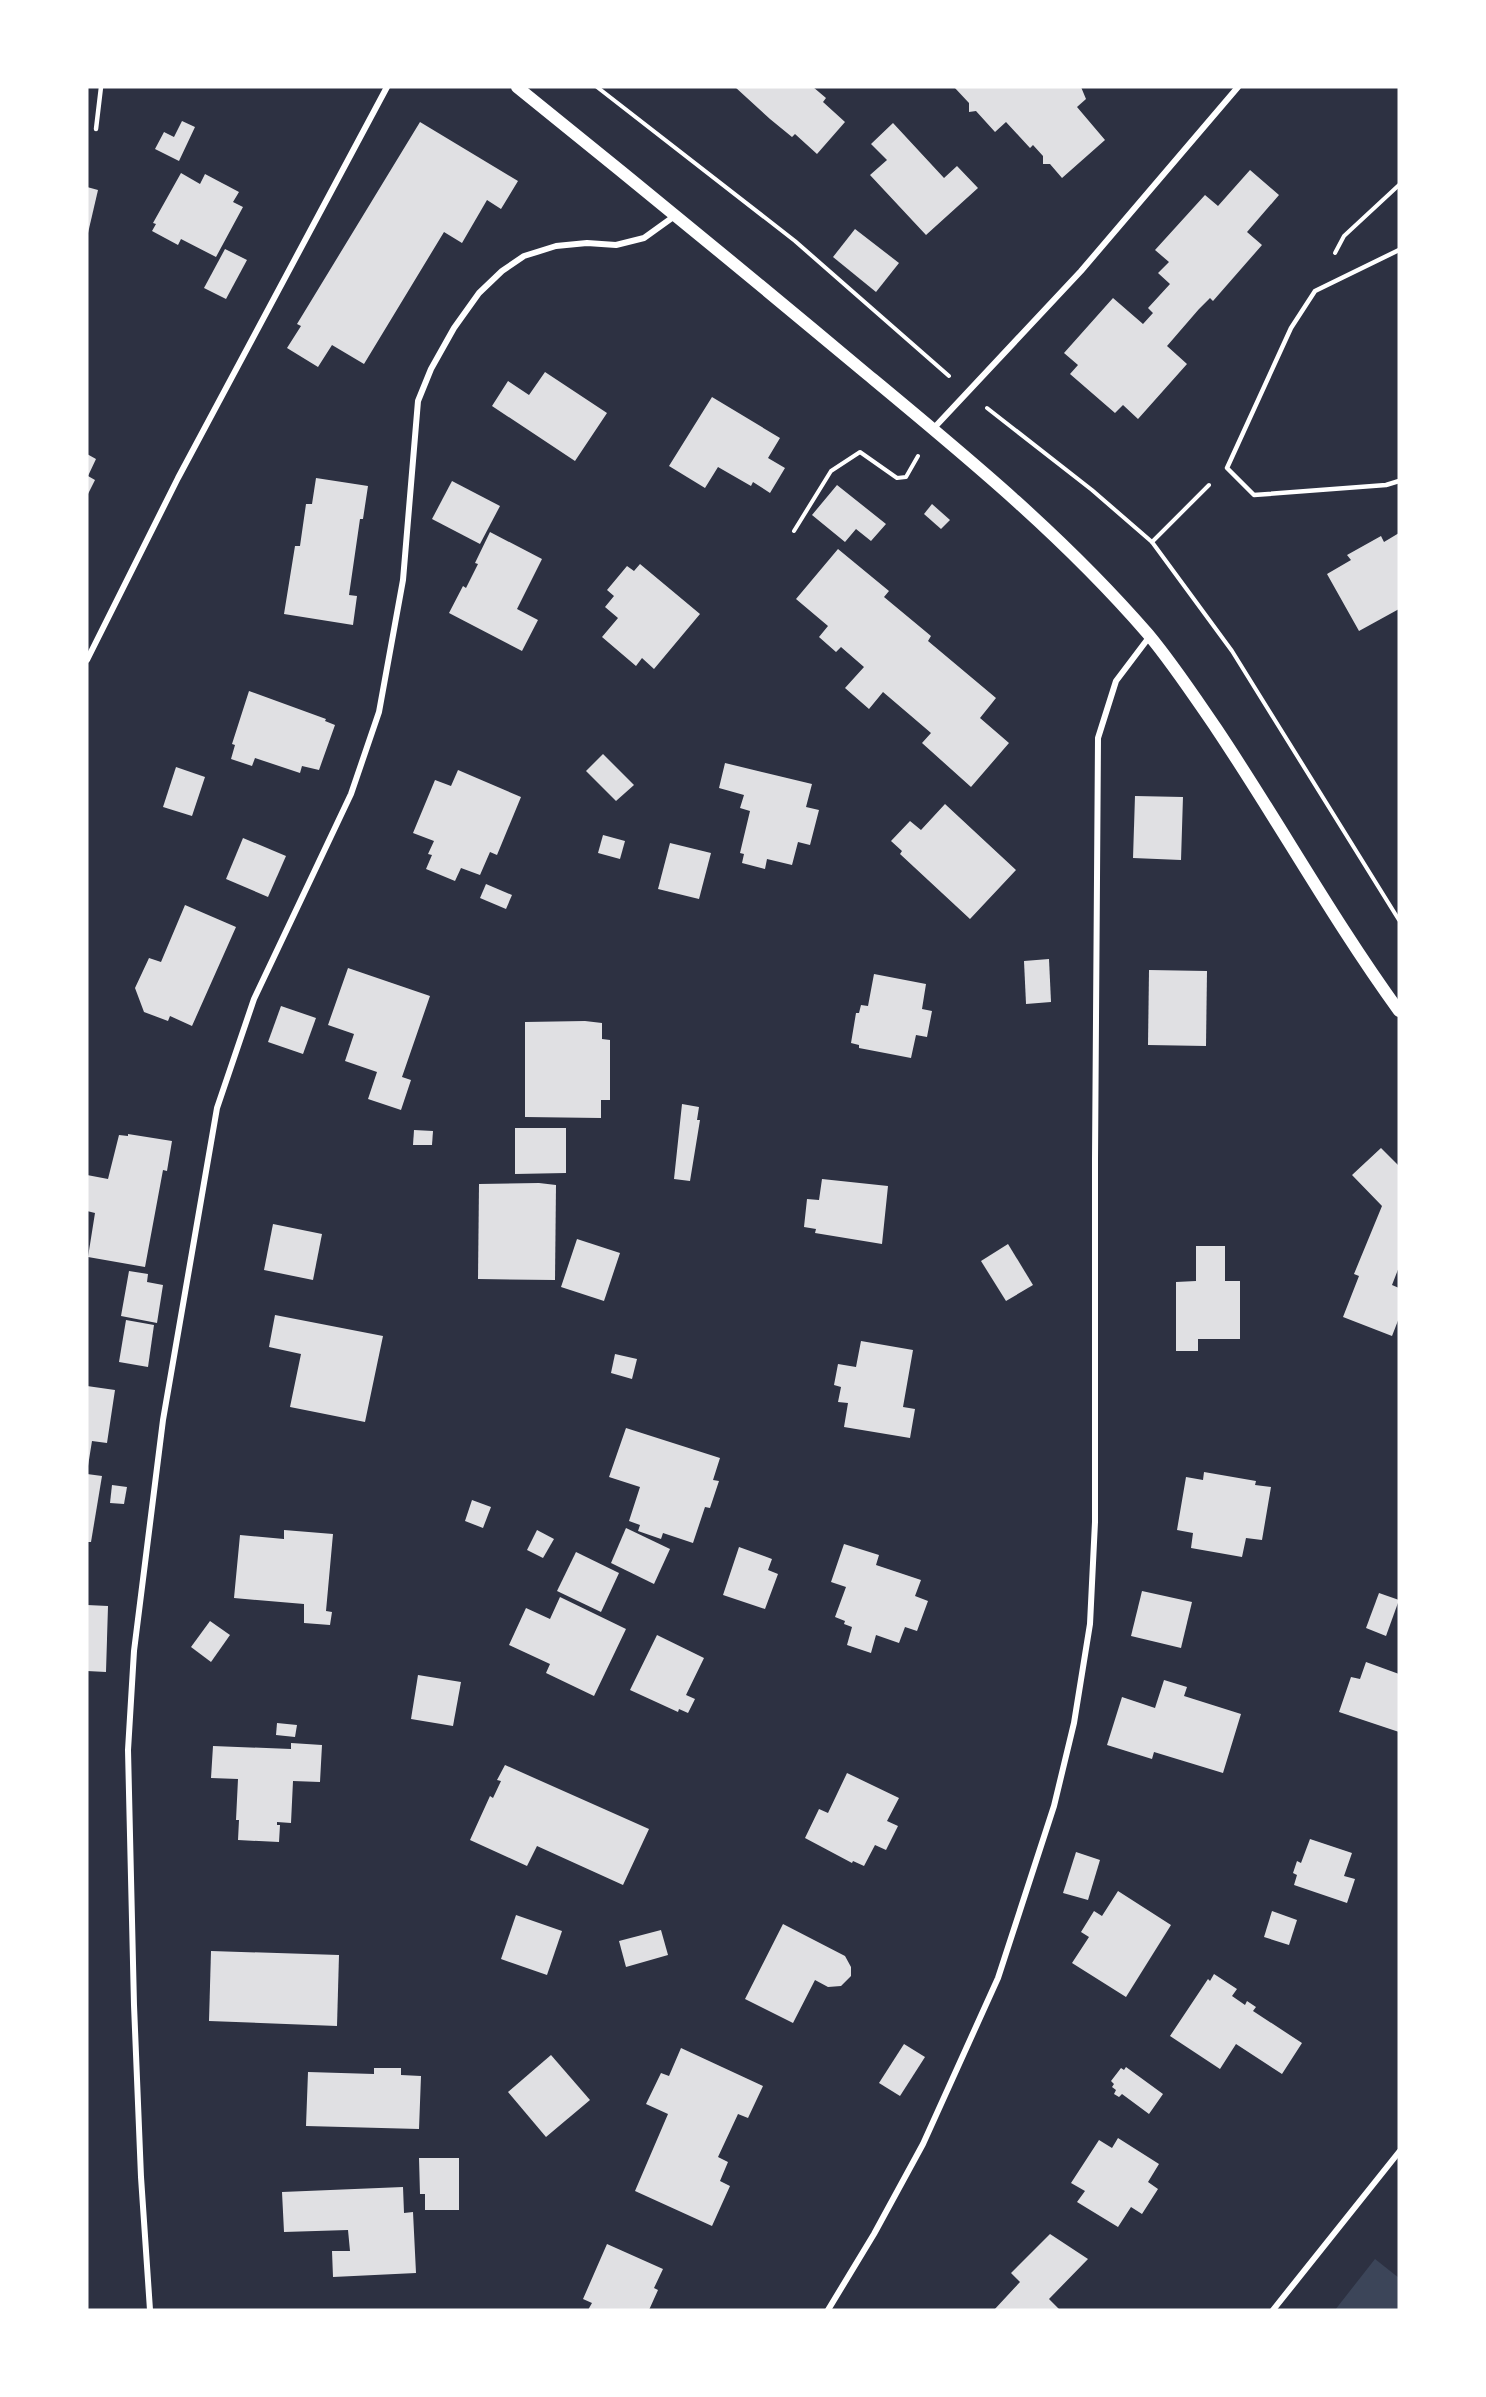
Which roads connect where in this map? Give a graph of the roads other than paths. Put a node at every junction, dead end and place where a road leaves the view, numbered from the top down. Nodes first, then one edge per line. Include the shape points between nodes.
1 (101, 87) edge
2 (387, 87) edge
3 (517, 87) edge
4 (1238, 87) edge
5 (96, 129) dead end
6 (675, 215) junction
7 (1399, 250) edge
8 (933, 429) junction
9 (1399, 481) edge
10 (1150, 636) junction
11 (87, 660) edge
12 (1399, 1011) edge
13 (1399, 2152) edge
14 (150, 2310) edge
15 (828, 2310) edge
16 (1273, 2310) edge

1 - 5 lane
2 - 11 street via 178,478
3 - 6 main road
4 - 8 street via 1081,271
6 - 8 main road
6 - 14 street via 644,238 616,245 556,246 524,256 479,293 431,369 418,401 403,580 379,712 351,794 254,999 217,1108 164,1420 134,1651 128,1750 134,2005
7 - 9 lane via 1316,291 1291,328 1227,468 1254,495 1386,486
8 - 10 main road via 1075,555
10 - 12 main road via 1246,774 1324,901
10 - 15 street via 1116,681 1098,738 1095,1522 1090,1624 1074,1723 1054,1806 998,1978 923,2144
13 - 16 street

